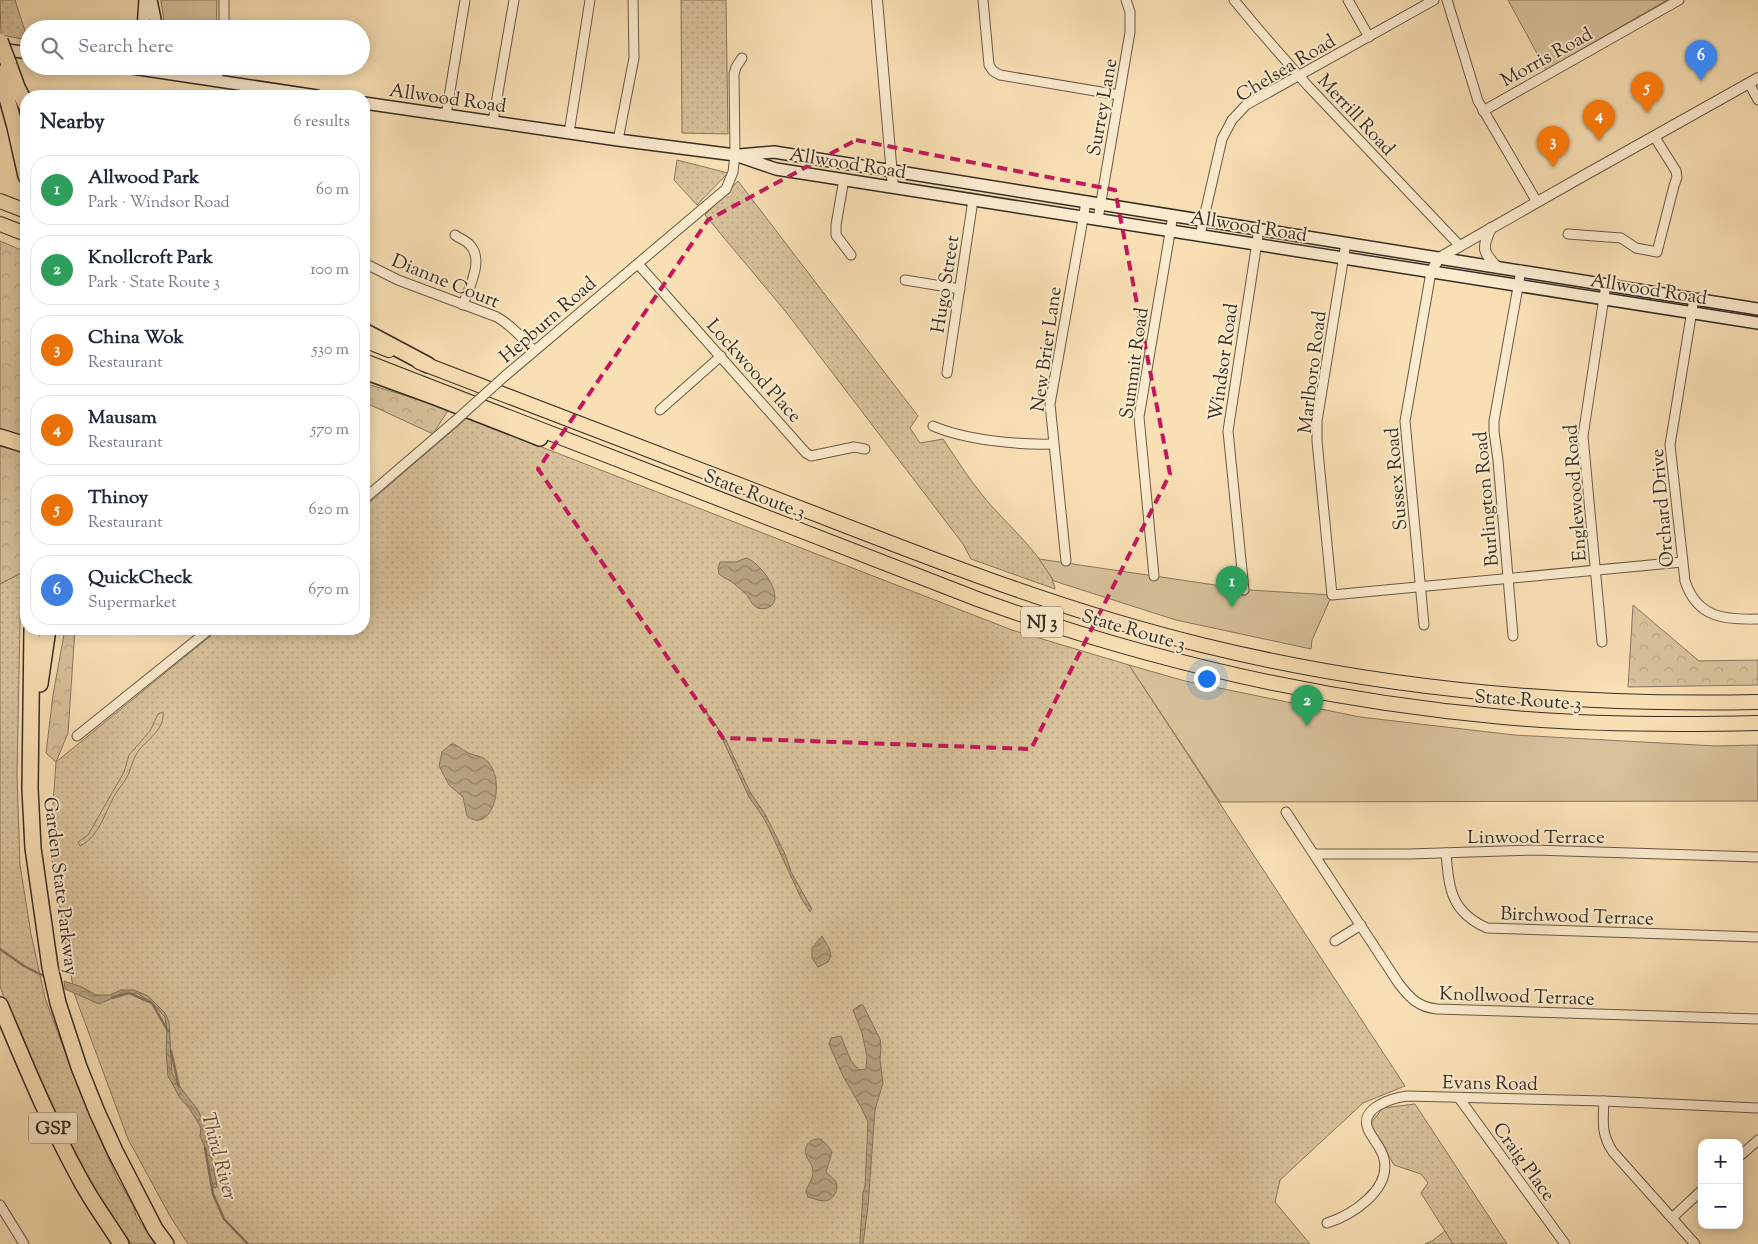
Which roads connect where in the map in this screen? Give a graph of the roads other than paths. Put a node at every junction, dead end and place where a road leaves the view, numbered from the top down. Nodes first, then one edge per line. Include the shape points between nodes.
1 (145, 0) edge
2 (151, 0) edge
3 (224, 0) edge
4 (465, 0) edge
5 (514, 0) edge
6 (590, 0) edge
7 (633, 0) edge
8 (877, 0) edge
9 (983, 0) edge
10 (1126, 0) edge
11 (1234, 0) edge
12 (1348, 0) edge
13 (1434, 0) edge
14 (1447, 0) edge
15 (1678, 0) edge
16 (144, 20) edge
17 (155, 20) edge
18 (224, 20) edge
19 (1369, 37) junction
20 (0, 41) edge
21 (0, 49) edge
22 (20, 52) edge
23 (742, 58) dead end
24 (4, 68) edge
25 (188, 75) edge
26 (218, 75) edge
27 (1299, 76) junction
28 (217, 81) junction
29 (1753, 81) edge
30 (0, 88) edge
31 (277, 90) edge
32 (20, 94) edge
33 (1119, 95) junction
34 (1758, 100) edge
35 (370, 104) edge
36 (1482, 111) junction
37 (446, 115) junction
38 (493, 122) junction
39 (569, 133) junction
40 (1654, 136) junction
41 (618, 140) junction
42 (20, 147) edge
43 (20, 153) edge
44 (735, 155) junction
45 (892, 170) junction
46 (844, 179) junction
47 (893, 187) junction
48 (973, 200) junction
49 (0, 201) edge
50 (1086, 202) junction
51 (1537, 202) junction
52 (1101, 204) junction
53 (20, 209) edge
54 (1173, 215) junction
55 (1084, 217) junction
56 (1098, 219) junction
57 (1204, 220) junction
58 (0, 224) edge
59 (1491, 228) junction
60 (1259, 229) junction
61 (1170, 230) junction
62 (20, 232) edge
63 (1568, 234) dead end
64 (455, 235) dead end
65 (1200, 235) junction
66 (1346, 243) junction
67 (1256, 244) junction
68 (1460, 246) junction
69 (851, 255) dead end
70 (1343, 258) junction
71 (1440, 258) junction
72 (638, 264) junction
73 (370, 266) edge
74 (1497, 267) junction
75 (1521, 270) junction
76 (1431, 272) junction
77 (905, 280) dead end
78 (1606, 284) junction
79 (1518, 285) junction
80 (960, 289) junction
81 (1603, 298) junction
82 (1694, 298) junction
83 (463, 305) junction
84 (1758, 309) edge
85 (1691, 312) junction
86 (1758, 323) edge
87 (370, 334) edge
88 (370, 342) edge
89 (534, 351) junction
90 (721, 356) junction
91 (370, 363) edge
92 (428, 365) junction
93 (370, 373) edge
94 (947, 373) dead end
95 (660, 410) dead end
96 (933, 426) dead end
97 (0, 437) edge
98 (540, 438) joint
99 (20, 443) edge
100 (1053, 444) junction
101 (865, 449) dead end
102 (370, 494) edge
103 (756, 514) junction
104 (1066, 561) dead end
105 (1682, 562) junction
106 (1596, 570) junction
107 (1154, 576) dead end
108 (1508, 578) junction
109 (1421, 586) junction
110 (1244, 590) dead end
111 (1758, 619) edge
112 (1424, 625) dead end
113 (32, 635) edge
114 (47, 635) edge
115 (203, 635) edge
116 (1513, 636) dead end
117 (1602, 642) dead end
118 (1758, 696) edge
119 (1758, 702) edge
120 (1674, 703) junction
121 (1758, 723) edge
122 (31, 725) junction
123 (77, 736) dead end
124 (1286, 812) dead end
125 (1446, 853) junction
126 (1314, 854) junction
127 (1758, 857) edge
128 (1361, 925) junction
129 (1758, 937) edge
130 (1335, 941) dead end
131 (0, 1005) edge
132 (1758, 1019) edge
133 (1458, 1098) junction
134 (1604, 1101) junction
135 (1758, 1108) edge
136 (1758, 1140) edge
137 (1743, 1153) edge
138 (1698, 1194) edge
139 (0, 1205) edge
140 (1672, 1218) junction
141 (1328, 1223) dead end
142 (24, 1244) edge
143 (121, 1244) edge
144 (166, 1244) edge
145 (1565, 1244) edge
146 (1695, 1244) edge

1 - 16 main road
2 - 17 main road
3 - 18 street
4 - 37 street
5 - 38 street
6 - 39 street
7 - 41 street via 634,58
8 - 45 street
9 - 33 street via 989,65 993,71 1000,75
10 - 33 street, Surrey Lane via 1130,32
11 - 27 street, Merrill Road
12 - 19 street
13 - 19 street, Chelsea Road
14 - 36 street
15 - 36 street, Morris Road
19 - 27 street, Chelsea Road
20 - 24 highway, bridge
21 - 22 main road
23 - 44 street, Hepburn Road via 734,74
24 - 32 highway
24 - 42 highway
25 - 28 main road
26 - 28 street
27 - 57 street, Chelsea Road via 1246,105 1232,120 1222,139
27 - 68 street, Merrill Road
28 - 31 main road
29 - 34 street
29 - 40 street
30 - 43 highway
33 - 52 street, Surrey Lane
35 - 37 main road, Allwood Road
36 - 51 street
37 - 38 main road, Allwood Road
38 - 39 main road, Allwood Road
39 - 41 main road, Allwood Road
40 - 51 street
40 - 63 street via 1677,178 1657,252 1636,248 1621,238
41 - 44 main road, Allwood Road
44 - 45 main road, Allwood Road via 774,152
44 - 46 main road, Allwood Road via 776,169
44 - 72 street, Hepburn Road via 734,172 726,189
45 - 47 street
45 - 50 main road, Allwood Road
46 - 47 main road, Allwood Road
46 - 69 street via 836,235
47 - 48 main road, Allwood Road
48 - 55 main road, Allwood Road
48 - 80 street, Hugo Street
49 - 53 highway
50 - 52 main road, Allwood Road
50 - 55 street, New Brier Lane
51 - 59 street
52 - 54 main road, Allwood Road
52 - 56 street, Surrey Lane
54 - 57 main road, Allwood Road
54 - 61 street, Summit Road
55 - 56 main road, Allwood Road
55 - 100 street, New Brier Lane via 1050,404
56 - 61 main road, Allwood Road
57 - 60 main road, Allwood Road
57 - 65 street, Chelsea Road
58 - 62 highway
59 - 68 street
59 - 74 street via 1484,249
60 - 66 main road, Allwood Road
60 - 67 street, Windsor Road
61 - 65 main road, Allwood Road
61 - 107 street, Summit Road via 1139,417
64 - 83 street via 473,249 476,263
65 - 67 main road, Allwood Road
66 - 70 street, Marlboro Road
66 - 71 main road, Allwood Road
67 - 70 main road, Allwood Road
67 - 110 street, Windsor Road via 1228,431
68 - 71 street
70 - 76 main road, Allwood Road
70 - 109 street, Marlboro Road via 1317,421 1332,595
71 - 74 main road, Allwood Road
71 - 76 street
72 - 89 street, Hepburn Road
72 - 90 street, Lockwood Place
73 - 83 street, Dianne Court
74 - 75 main road, Allwood Road
75 - 78 main road, Allwood Road
75 - 79 street, Burlington Road
76 - 79 main road, Allwood Road
76 - 109 street, Sussex Road via 1405,421
77 - 80 street
78 - 81 street, Englewood Road
78 - 82 main road, Allwood Road
79 - 81 main road, Allwood Road
79 - 108 street, Burlington Road via 1494,431
80 - 94 street, Hugo Street
81 - 85 main road, Allwood Road
81 - 106 street, Englewood Road via 1583,436
82 - 84 main road, Allwood Road
82 - 85 street, Orchard Drive
83 - 89 street, Dianne Court via 506,322
85 - 86 main road, Allwood Road
85 - 105 street, Orchard Drive via 1670,445
87 - 92 highway
88 - 92 highway, State Route 3 / NJ 3
89 - 102 street, Hepburn Road, bridge
90 - 95 street
90 - 101 street, Lockwood Place via 810,456 854,447
91 - 103 highway, State Route 3 / NJ 3
92 - 120 highway, State Route 3 / NJ 3 via 982,578 1172,638 1282,663 1420,686 1561,699
93 - 98 highway
96 - 100 street via 945,432 988,439
97 - 99 highway
98 - 103 highway via 658,483
100 - 104 street, New Brier Lane
103 - 121 highway, State Route 3 / NJ 3 via 1051,625 1168,659 1279,685 1391,704 1522,718 1645,724
105 - 106 street
105 - 111 street, Orchard Drive via 1688,590 1701,607 1721,618
106 - 108 street
106 - 117 street, Englewood Road
108 - 109 street
108 - 116 street, Burlington Road
109 - 112 street, Sussex Road
113 - 122 highway, Garden State Parkway / GSP
114 - 122 highway
115 - 123 street
118 - 120 highway
119 - 120 highway, State Route 3 / NJ 3
122 - 144 highway, Garden State Parkway / GSP via 33,848 58,1003 97,1112 155,1229
124 - 126 street, Knollwood Terrace
125 - 126 street, Linwood Terrace
125 - 127 street, Linwood Terrace via 1533,850
125 - 129 street, Birchwood Terrace via 1448,884 1455,902 1468,917 1487,928
126 - 128 street, Knollwood Terrace
128 - 130 street
128 - 132 street, Knollwood Terrace via 1408,996 1428,1008
131 - 143 highway, GSP via 55,1132 81,1182
133 - 134 street, Evans Road
133 - 141 street, Evans Road via 1407,1096 1382,1103 1374,1109 1369,1115 1367,1128 1384,1156 1381,1183 1354,1211
133 - 145 street, Craig Place
134 - 135 street, Evans Road
134 - 140 street via 1602,1130 1606,1141
136 - 137 street
138 - 140 street
139 - 142 street
140 - 146 street

